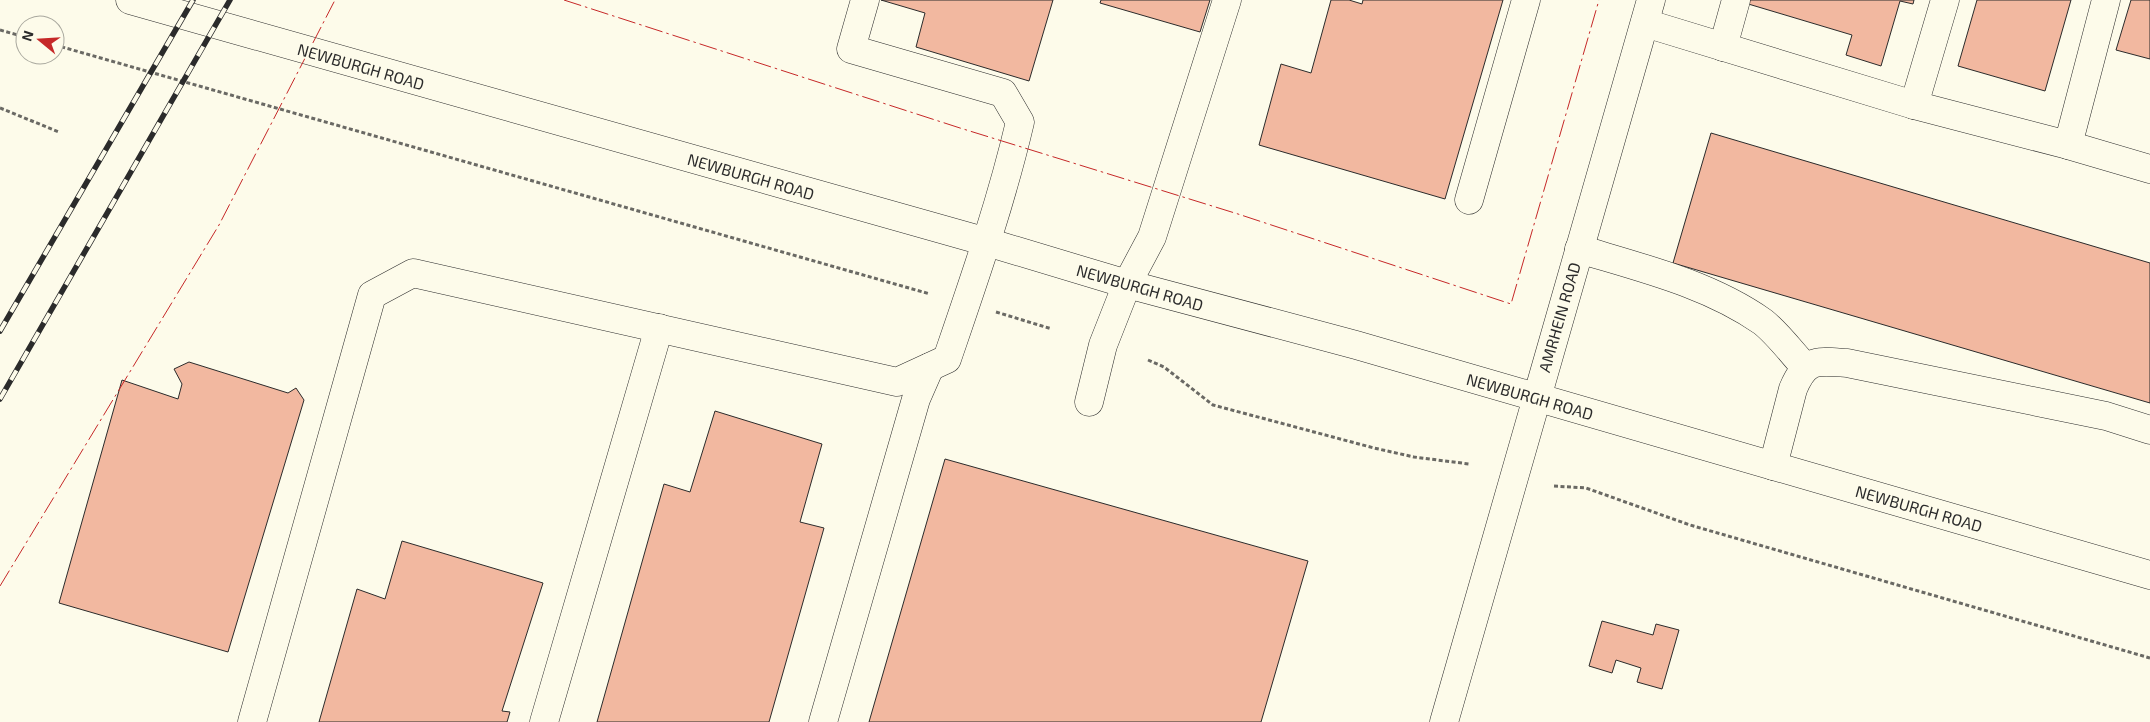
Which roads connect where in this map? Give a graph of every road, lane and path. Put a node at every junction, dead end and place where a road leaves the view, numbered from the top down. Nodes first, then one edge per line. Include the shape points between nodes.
1 (130, 0) edge
2 (865, 0) edge
3 (1227, 0) edge
4 (1526, 0) edge
5 (1736, 0) edge
6 (1945, 0) edge
7 (2106, 0) edge
8 (1648, 12) edge
9 (0, 30) edge
10 (15, 34) edge
11 (1723, 47) junction
12 (65, 48) edge
13 (1914, 105) junction
14 (0, 108) edge
15 (59, 132) dead end
16 (2068, 145) junction
17 (2150, 169) edge
18 (1469, 200) dead end
19 (987, 242) junction
20 (1579, 249) junction
21 (1127, 284) junction
22 (930, 294) dead end
23 (996, 312) dead end
24 (659, 328) junction
25 (1052, 329) dead end
26 (1148, 360) dead end
27 (930, 367) junction
28 (1805, 367) junction
29 (1536, 398) junction
30 (1089, 402) dead end
31 (2150, 430) edge
32 (1470, 464) dead end
33 (1772, 466) junction
34 (1554, 486) dead end
35 (2150, 575) edge
36 (2150, 658) edge
37 (252, 722) edge
38 (544, 722) edge
39 (823, 722) edge
40 (1444, 722) edge

1 - 19 main road, NEWBURGH ROAD
2 - 19 main road via 851,49 1003,93 1020,122
3 - 21 main road via 1152,237
4 - 18 main road
5 - 11 main road
6 - 13 main road
7 - 16 main road
8 - 11 main road
8 - 20 main road, AMRHEIN ROAD
9 - 10 path
11 - 13 main road
12 - 22 path
13 - 16 main road
14 - 15 path
16 - 17 main road
19 - 21 main road, NEWBURGH ROAD
19 - 27 main road via 946,358
20 - 28 main road via 1671,276 1727,302 1764,323
20 - 29 main road, AMRHEIN ROAD
21 - 29 main road, NEWBURGH ROAD via 1356,345
21 - 30 main road via 1103,345
23 - 25 path
24 - 27 main road via 897,382
24 - 37 main road via 413,273 372,296
24 - 38 main road
26 - 32 path via 1164,367 1213,405 1374,448
27 - 39 main road via 916,399
28 - 31 main road via 1821,361 1847,363 2106,416
28 - 33 main road via 1793,389
29 - 33 main road, NEWBURGH ROAD
29 - 40 main road, AMRHEIN ROAD
33 - 35 main road, NEWBURGH ROAD
34 - 36 path via 1586,488 1690,525

